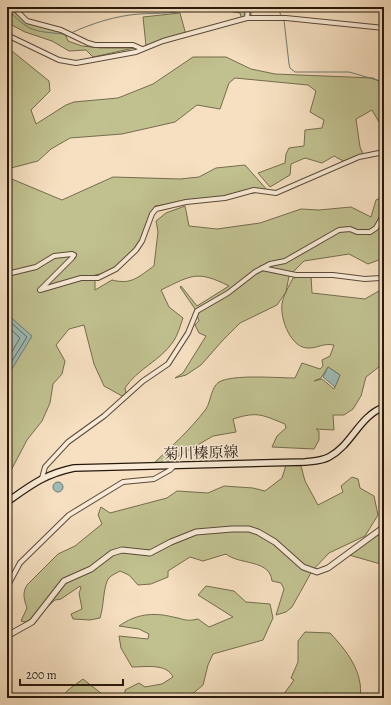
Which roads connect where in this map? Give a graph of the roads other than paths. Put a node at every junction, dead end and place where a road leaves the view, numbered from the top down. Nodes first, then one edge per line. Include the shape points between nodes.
1 (13, 7) edge
2 (248, 7) edge
3 (247, 18) junction
4 (384, 28) edge
5 (7, 35) edge
6 (142, 49) junction
7 (384, 152) edge
8 (384, 214) edge
9 (261, 268) junction
10 (7, 274) edge
11 (384, 274) edge
12 (384, 407) edge
13 (174, 466) junction
14 (42, 478) junction
15 (7, 502) edge
16 (384, 527) edge
17 (7, 587) edge
18 (7, 636) edge

1 - 6 street via 26,21 61,30 95,46 133,45
2 - 3 street
3 - 4 street via 285,18
3 - 6 street
5 - 6 street via 59,60 76,63 129,54
7 - 10 street via 359,157 276,193 254,190 225,198 186,202 156,209 136,250 116,269 98,278 81,278 40,290 72,258 72,254 54,256 36,267
8 - 9 street via 376,228 370,232 340,230 285,261
9 - 11 street via 296,275 333,275 365,279 380,278
9 - 14 street via 228,293 195,313 188,333 168,364 143,380 104,416 68,442 45,467
12 - 13 main road, 菊川榛原線 via 369,416 337,452 319,460
13 - 14 main road, 菊川榛原線 via 74,468
13 - 17 street via 154,479 123,482 69,515 20,563
14 - 15 main road, 菊川榛原線
16 - 18 street via 328,568 317,572 303,567 268,536 249,529 196,532 150,553 122,550 114,552 91,569 64,581 32,622

